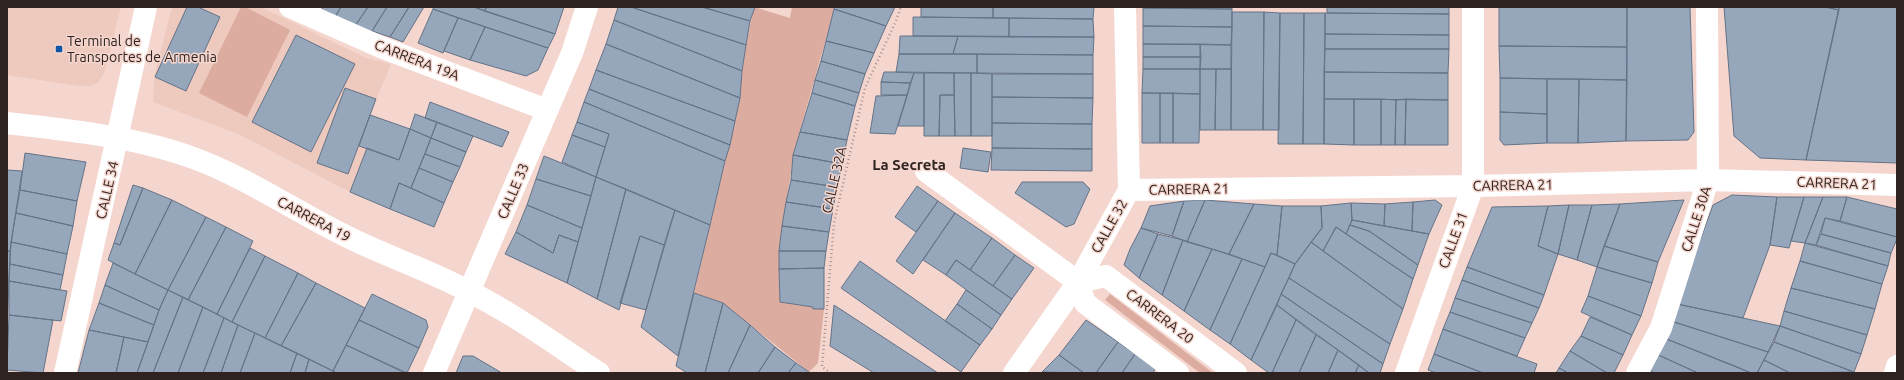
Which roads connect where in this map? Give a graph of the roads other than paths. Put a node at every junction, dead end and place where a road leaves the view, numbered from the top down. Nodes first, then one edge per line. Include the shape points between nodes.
1 (146, 7) edge
2 (290, 7) edge
3 (587, 7) edge
4 (1125, 7) edge
5 (1473, 7) edge
6 (1707, 7) edge
7 (547, 110) junction
8 (7, 115) edge
9 (7, 123) edge
10 (55, 128) junction
11 (118, 139) junction
12 (926, 171) dead end
13 (1708, 180) junction
14 (1897, 185) edge
15 (1473, 186) junction
16 (1129, 190) junction
17 (1078, 282) junction
18 (468, 290) junction
19 (1897, 366) edge
20 (65, 373) edge
21 (434, 373) edge
22 (599, 373) edge
23 (1014, 373) edge
24 (1178, 373) edge
25 (1236, 373) edge
26 (1406, 373) edge
27 (1637, 373) edge
28 (1895, 373) edge

1 - 11 street, CALLE 34
2 - 7 street, CARRERA 19A via 383,48
3 - 7 street, CALLE 33 via 572,54
4 - 16 street, CALLE 32
5 - 15 street, CALLE 31
6 - 13 street, CALLE 30A
7 - 18 street, CALLE 33
8 - 10 street
9 - 10 street, CARRERA 19
10 - 11 street, CARRERA 19
11 - 18 street, CARRERA 19 via 196,159 238,178 355,240
11 - 20 street, CALLE 34
12 - 17 street
13 - 14 street, CARRERA 21
13 - 15 street, CARRERA 21
13 - 27 street, CALLE 30A via 1661,328
15 - 16 street, CARRERA 21
15 - 26 street, CALLE 31
16 - 17 street, CALLE 32
17 - 23 street, CALLE 32
17 - 24 street via 1084,302
17 - 25 street, CARRERA 20 via 1106,276
18 - 21 street, CALLE 33
18 - 22 street, CARRERA 19
19 - 28 street

